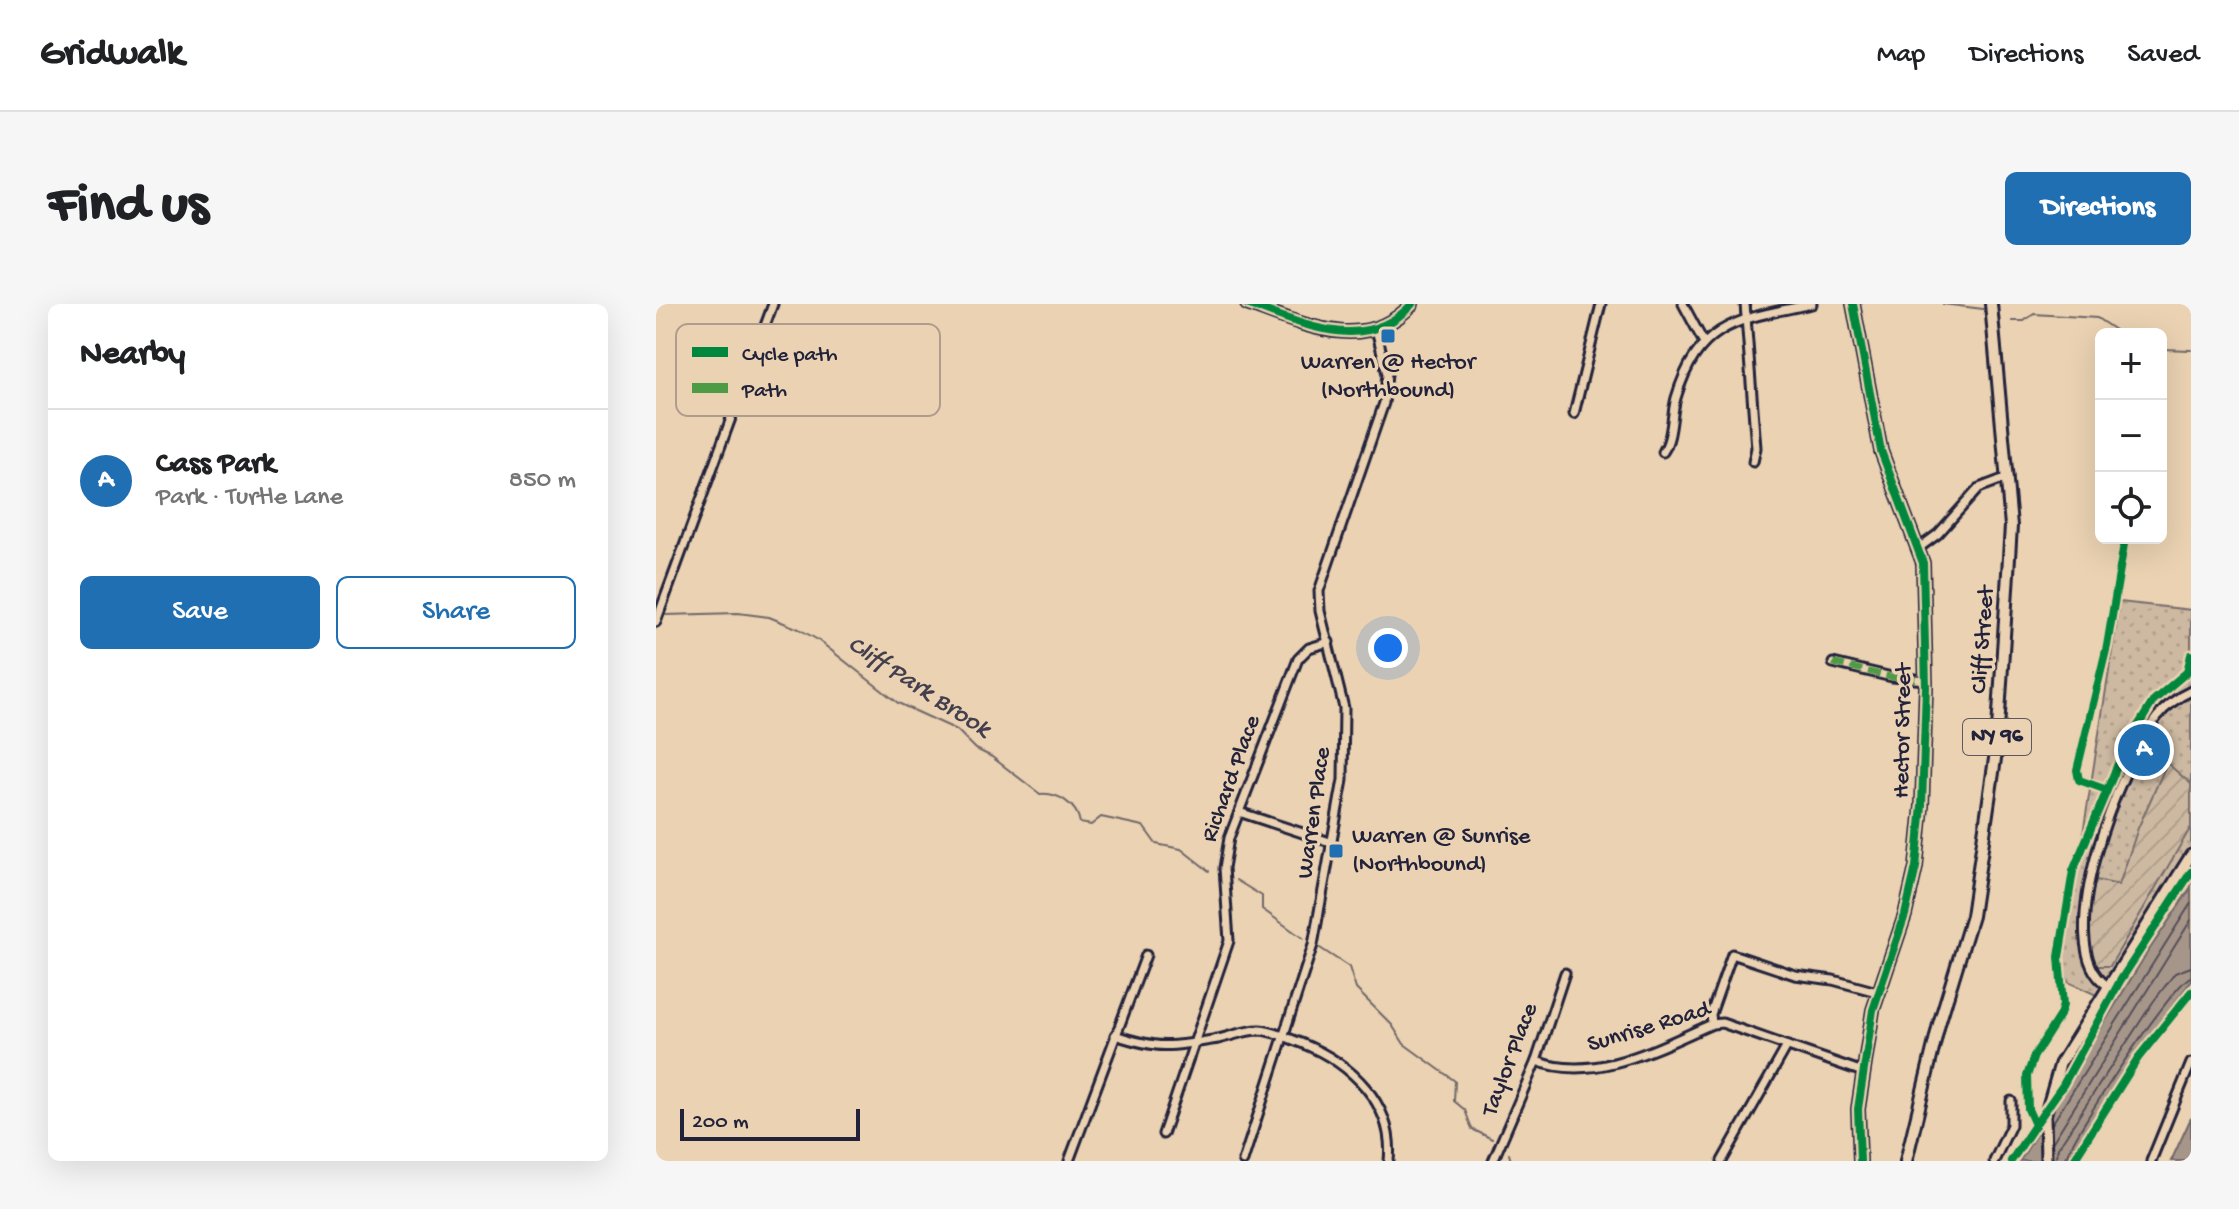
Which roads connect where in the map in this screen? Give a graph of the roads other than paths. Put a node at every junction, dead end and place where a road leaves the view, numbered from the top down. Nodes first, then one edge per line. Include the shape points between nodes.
1 (773, 304) edge
2 (1247, 304) edge
3 (1412, 304) edge
4 (1601, 304) edge
5 (1683, 304) edge
6 (1745, 304) edge
7 (1812, 304) edge
8 (1853, 304) edge
9 (1991, 304) edge
10 (1746, 318) junction
11 (766, 324) edge
12 (1376, 329) junction
13 (1704, 343) junction
14 (1574, 414) dead end
15 (732, 416) edge
16 (1663, 452) dead end
17 (1753, 462) dead end
18 (2008, 477) junction
19 (1919, 548) junction
20 (656, 622) edge
21 (1329, 642) junction
22 (1833, 663) dead end
23 (1926, 680) junction
24 (2191, 691) edge
25 (1239, 812) junction
26 (1333, 843) junction
27 (2191, 855) edge
28 (1146, 955) dead end
29 (1565, 973) dead end
30 (2108, 986) junction
31 (1877, 992) junction
32 (1712, 1024) junction
33 (1115, 1035) junction
34 (1284, 1036) junction
35 (1194, 1043) junction
36 (1787, 1046) junction
37 (1536, 1061) junction
38 (2191, 1063) edge
39 (1863, 1072) junction
40 (2011, 1101) dead end
41 (1163, 1134) dead end
42 (1069, 1161) edge
43 (1243, 1161) edge
44 (1389, 1161) edge
45 (1493, 1161) edge
46 (1722, 1161) edge
47 (1860, 1161) edge
48 (1906, 1161) edge
49 (1994, 1161) edge
50 (2046, 1161) edge
51 (2151, 1161) edge

1 - 11 street
2 - 12 main road via 1335,332
3 - 12 main road
4 - 14 street
5 - 13 street
6 - 10 street
7 - 10 street
8 - 19 main road, Hector Street via 1881,451
9 - 18 main road, Cliff Street / NY 96
10 - 13 street via 1720,328
10 - 17 street
12 - 21 street, Warren Place via 1387,389 1320,585
13 - 16 street via 1680,385
15 - 20 street
18 - 19 street via 1979,488
18 - 48 main road, Cliff Street / NY 96 via 2005,641 1990,806 1972,916
19 - 23 main road, Hector Street via 1925,584
21 - 25 street, Richard Place via 1309,648 1298,659
21 - 26 street, Warren Place via 1346,737
22 - 23 street
23 - 31 main road, Hector Street via 1916,867
24 - 30 street via 2160,713 2145,736 2094,867 2085,905 2084,946 2091,970
25 - 26 street
25 - 35 street, Richard Place via 1224,862 1229,941
26 - 34 street, Warren Place via 1313,945
27 - 30 main road
28 - 33 street
29 - 37 street, Taylor Place
30 - 50 main road via 2060,1064 2049,1095 2043,1132
31 - 32 street via 1795,975 1732,954
31 - 39 main road, Hector Street
32 - 36 street, Sunrise Road
32 - 37 street, Sunrise Road via 1600,1067 1567,1069
33 - 35 street via 1161,1048
33 - 42 street
34 - 35 street via 1254,1030
34 - 43 street, Warren Place
34 - 44 street via 1332,1056 1354,1075 1388,1123
35 - 41 street, Richard Place
36 - 39 street, Sunrise Road
36 - 46 street
37 - 45 street, Taylor Place
38 - 51 street
39 - 47 main road, Hector Street via 1856,1130
40 - 49 street via 2011,1125

